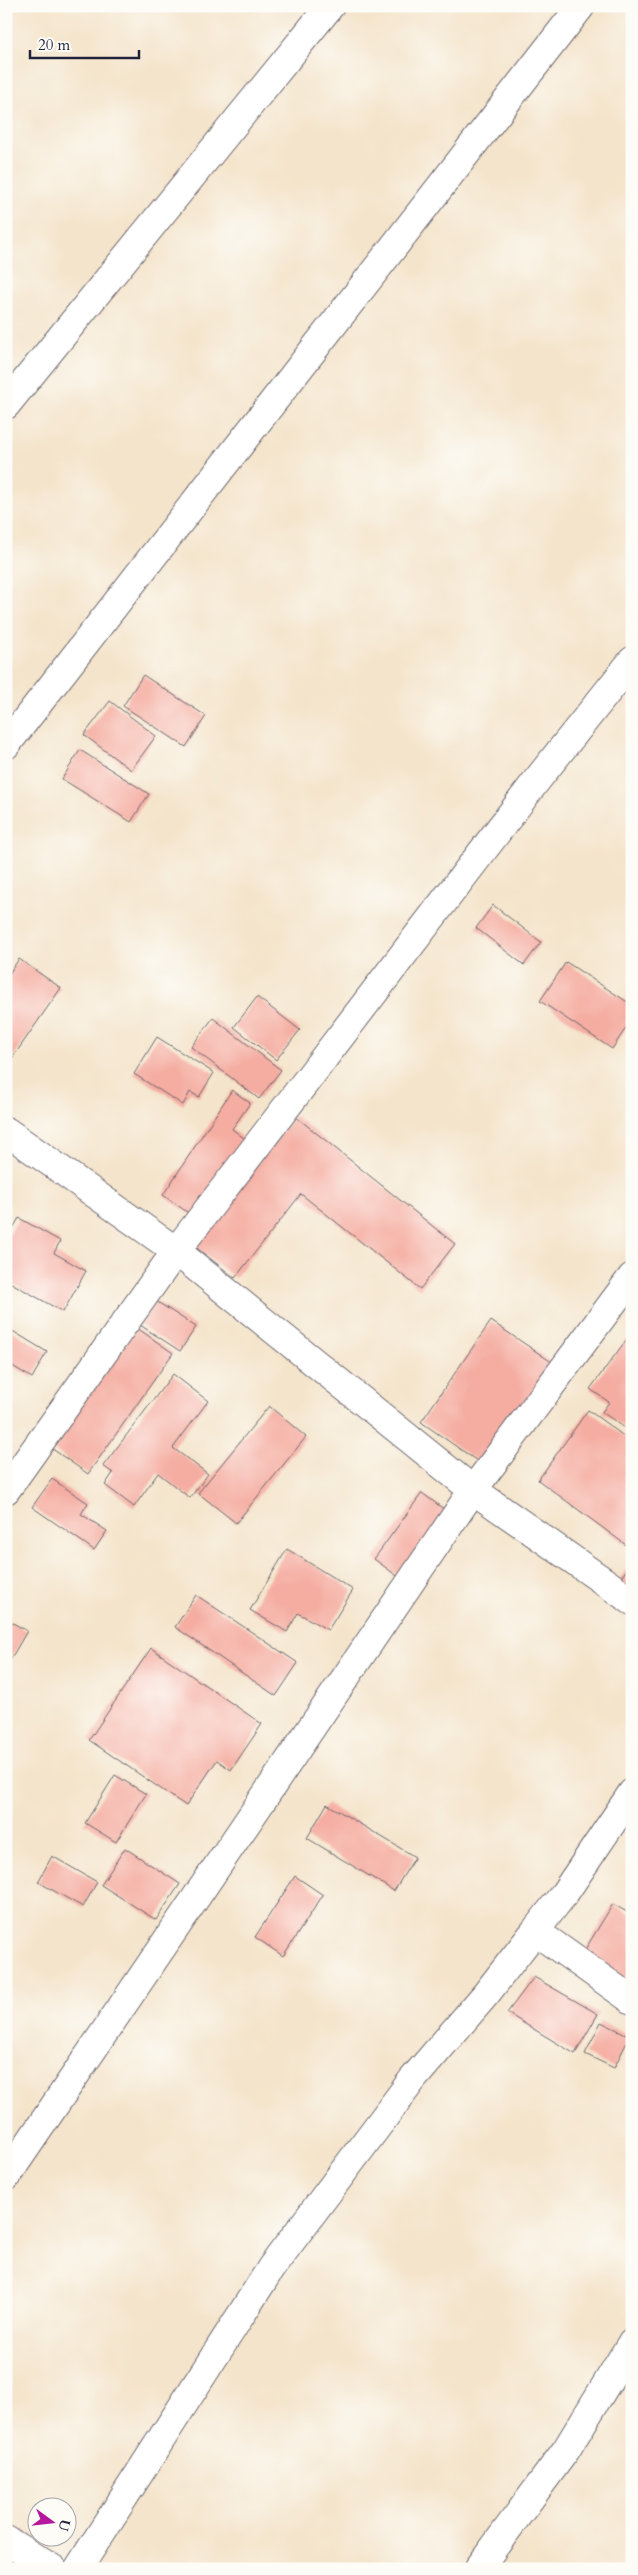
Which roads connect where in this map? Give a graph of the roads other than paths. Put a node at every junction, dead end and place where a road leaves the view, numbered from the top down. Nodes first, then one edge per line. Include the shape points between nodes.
1 (330, 6) edge
2 (582, 6) edge
3 (6, 405) edge
4 (632, 661) edge
5 (6, 745) edge
6 (6, 1131) edge
7 (176, 1251) junction
8 (632, 1277) edge
9 (6, 1490) edge
10 (473, 1490) junction
11 (632, 1601) edge
12 (632, 1793) edge
13 (535, 1931) junction
14 (632, 2000) edge
15 (10, 2162) edge
16 (632, 2342) edge
17 (6, 2540) edge
18 (53, 2569) edge
19 (78, 2569) edge
20 (478, 2569) edge

1 - 3 street
2 - 5 street
4 - 7 street
6 - 7 street
7 - 9 street
7 - 10 street
8 - 10 street
10 - 11 street
10 - 15 street
12 - 13 street
13 - 14 street
13 - 19 street via 413,2079 271,2268
16 - 20 street via 566,2450
17 - 18 street

